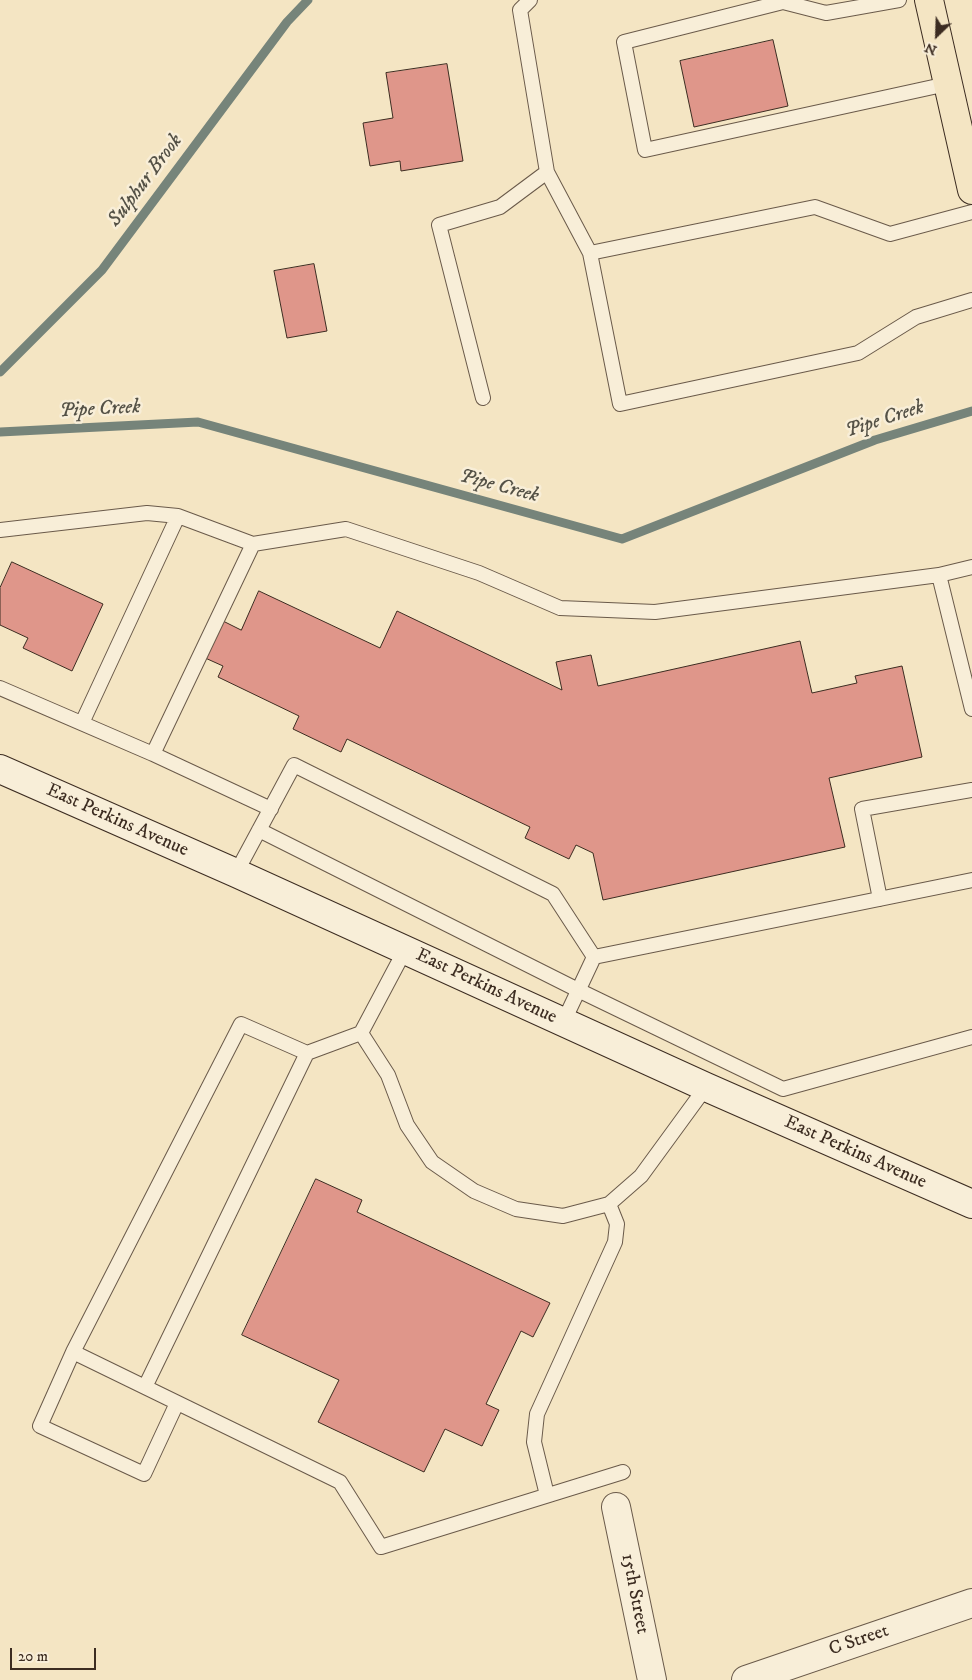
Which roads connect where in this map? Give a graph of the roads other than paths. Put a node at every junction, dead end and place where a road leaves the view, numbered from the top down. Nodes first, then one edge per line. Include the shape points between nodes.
1 (530, 0) edge
2 (899, 0) edge
3 (929, 0) edge
4 (947, 84) junction
5 (547, 172) junction
6 (972, 190) edge
7 (972, 212) edge
8 (590, 252) junction
9 (972, 300) edge
10 (483, 398) dead end
11 (178, 516) junction
12 (0, 530) edge
13 (253, 544) junction
14 (972, 567) edge
15 (939, 574) junction
16 (0, 688) edge
17 (972, 709) edge
18 (82, 723) junction
19 (153, 754) junction
20 (0, 770) edge
21 (972, 790) edge
22 (271, 809) junction
23 (259, 830) junction
24 (236, 873) junction
25 (972, 880) edge
26 (880, 899) junction
27 (405, 950) junction
28 (594, 957) junction
29 (578, 990) junction
30 (563, 1023) junction
31 (361, 1033) junction
32 (972, 1037) edge
33 (307, 1053) junction
34 (706, 1087) junction
35 (608, 1204) junction
36 (972, 1204) edge
37 (73, 1352) junction
38 (145, 1387) junction
39 (177, 1403) junction
40 (623, 1472) dead end
41 (546, 1495) junction
42 (616, 1507) dead end
43 (972, 1603) edge
44 (652, 1680) edge
45 (746, 1680) edge

1 - 5 lane via 520,10
2 - 4 lane via 826,13 783,2 624,42 645,150
3 - 4 main road
4 - 6 main road
5 - 8 lane
5 - 10 lane via 500,207 439,225
7 - 8 lane via 890,234 816,207
8 - 9 lane via 620,404 858,353 916,317
11 - 12 lane via 147,514
11 - 13 lane
11 - 18 lane
13 - 15 lane via 346,529 479,573 560,608 627,611 655,612
13 - 19 lane
14 - 15 lane
15 - 17 lane
16 - 18 lane
18 - 19 lane
19 - 22 lane
20 - 24 main road, East Perkins Avenue
21 - 26 lane via 862,809
22 - 23 lane
22 - 28 lane via 294,765 552,894
23 - 24 lane
23 - 29 lane
24 - 27 main road, East Perkins Avenue
25 - 26 lane
26 - 28 lane
27 - 30 main road, East Perkins Avenue
27 - 31 lane
28 - 29 lane
29 - 30 lane
29 - 32 lane via 784,1088
30 - 34 main road, East Perkins Avenue
31 - 33 lane
31 - 35 lane via 388,1075 407,1125 432,1162 474,1191 516,1209 563,1216
33 - 37 lane via 241,1024
33 - 38 lane
34 - 35 lane via 641,1176
34 - 36 main road, East Perkins Avenue
35 - 41 lane via 617,1224 615,1242 537,1414 534,1442
37 - 38 lane
37 - 39 lane via 40,1426 144,1474
38 - 39 lane
39 - 41 lane via 340,1482 381,1547
40 - 41 lane
42 - 44 main road, 15th Street
43 - 45 main road, C Street

